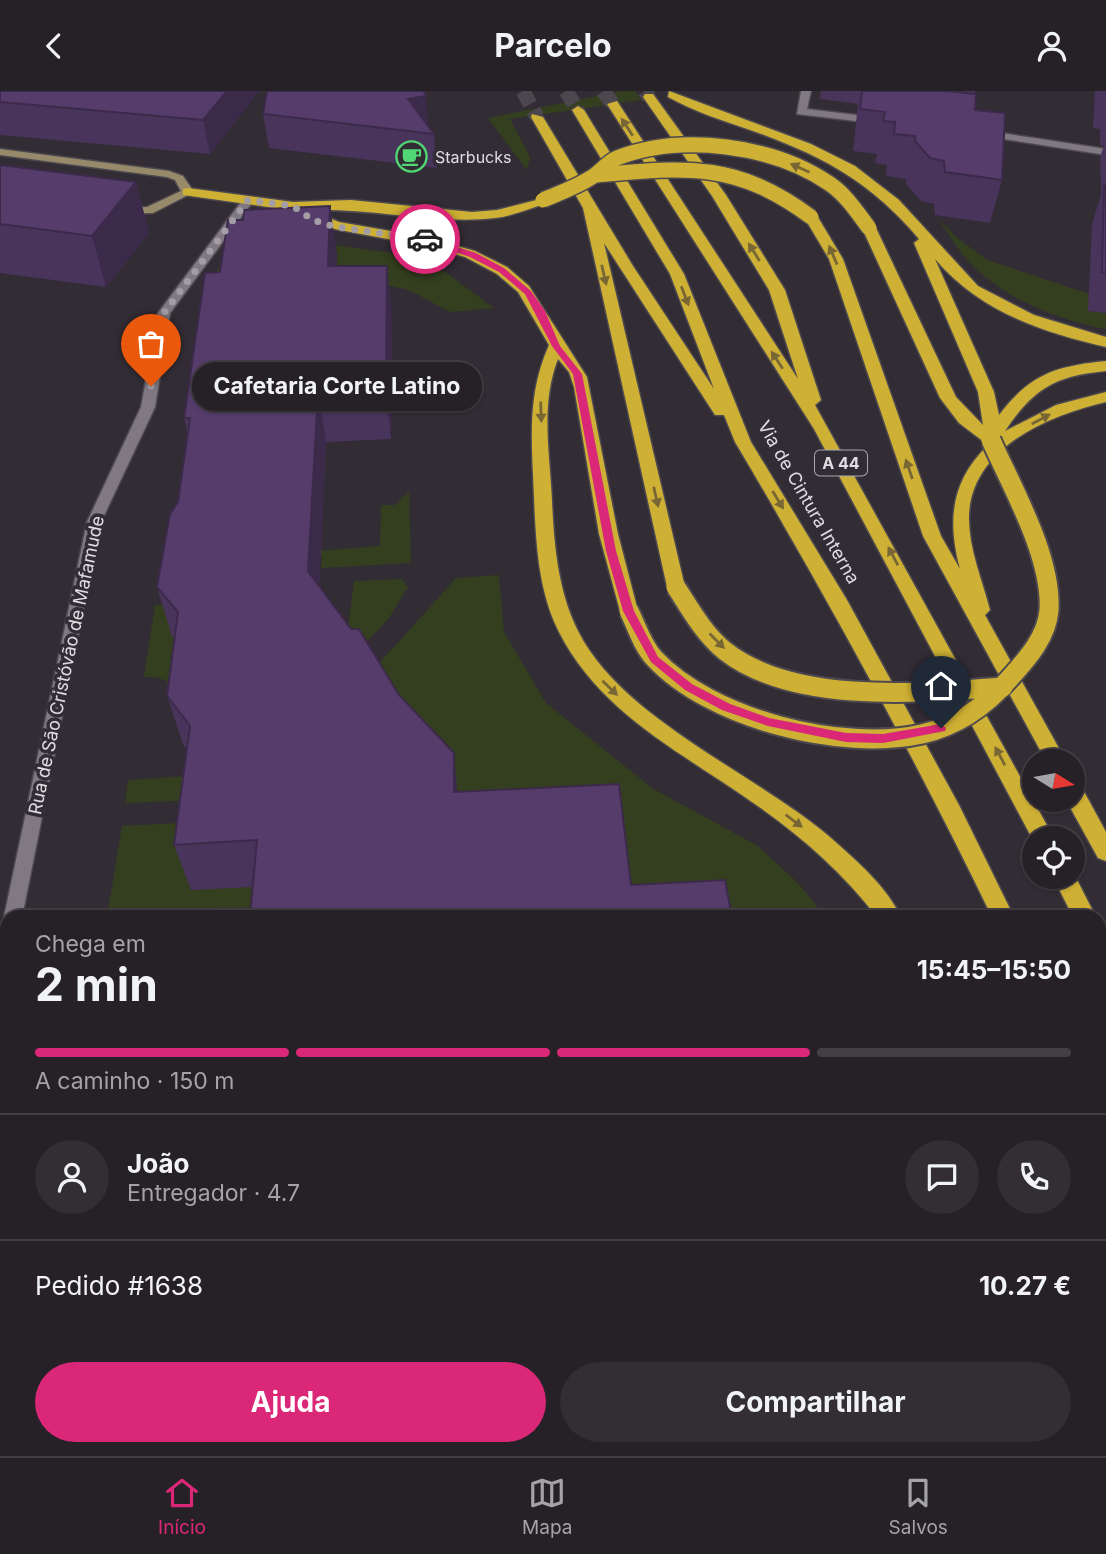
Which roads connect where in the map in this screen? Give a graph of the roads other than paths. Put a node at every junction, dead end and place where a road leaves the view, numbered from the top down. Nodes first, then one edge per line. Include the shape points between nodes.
1 (806, 91) edge
2 (672, 94) dead end
3 (649, 97) dead end
4 (612, 104) tunnel mouth
5 (578, 110) tunnel mouth
6 (537, 117) tunnel mouth
7 (892, 122) edge
8 (970, 131) edge
9 (0, 152) edge
10 (1106, 152) edge
11 (596, 175) junction
12 (188, 192) junction
13 (121, 199) edge
14 (248, 200) junction
15 (293, 206) junction
16 (106, 208) edge
17 (589, 209) junction
18 (915, 228) junction
19 (1106, 342) edge
20 (556, 346) junction
21 (1106, 366) edge
22 (1106, 397) edge
23 (822, 429) junction
24 (991, 440) junction
25 (743, 442) junction
26 (989, 642) junction
27 (1003, 687) junction
28 (1049, 749) edge
29 (1084, 812) edge
30 (1037, 826) edge
31 (1106, 852) edge
32 (1070, 889) edge
33 (14, 910) edge
34 (885, 910) edge
35 (1000, 910) edge
36 (1081, 910) edge

1 - 7 street via 801,112
2 - 18 highway via 827,158 867,180 896,204
23 -> 3 highway via 777,290 719,195
23 -> 4 highway, A 44
5 -> 25 highway, Via de Cintura Interna via 677,274
6 - 17 highway
8 - 10 street
9 - 12 main road via 169,174 179,178
11 - 15 highway, bridge via 543,200 498,214 472,216 351,204
24 -> 11 highway, bridge via 948,398 869,228 829,183 789,163 707,148 648,150 614,159
26 -> 11 highway, bridge via 932,536 836,259 811,217 786,195 739,175 676,170
12 - 13 main road via 159,202
12 - 14 highway
12 - 16 main road via 149,211
14 - 15 highway
14 - 33 street, Rua de São Cristóvão de Mafamude via 164,313 148,407 93,522
15 - 20 highway via 313,220 336,227 434,241 501,270 528,292
17 - 25 highway
17 -> 27 highway, bridge via 676,587 702,627 732,657 776,675 821,685 923,692
18 - 19 highway via 963,281 1007,308 1043,325
18 - 24 highway via 986,392
20 - 27 highway, bridge via 570,361 582,389 611,551 629,611 654,659 688,687 726,707 811,732 883,738 926,733 955,723
20 -> 34 highway via 540,393 545,552 553,594 569,634 602,682 637,713 822,842
21 - 24 highway via 1076,367 1045,376 1018,401
26 -> 22 highway via 961,534 961,501 972,471 1003,440 1047,415
30 -> 23 highway, A 44
24 - 27 highway, bridge via 1040,563 1049,607 1036,649
25 -> 35 highway, Via de Cintura Interna via 838,600
26 - 28 highway
29 - 31 highway
32 - 36 highway

